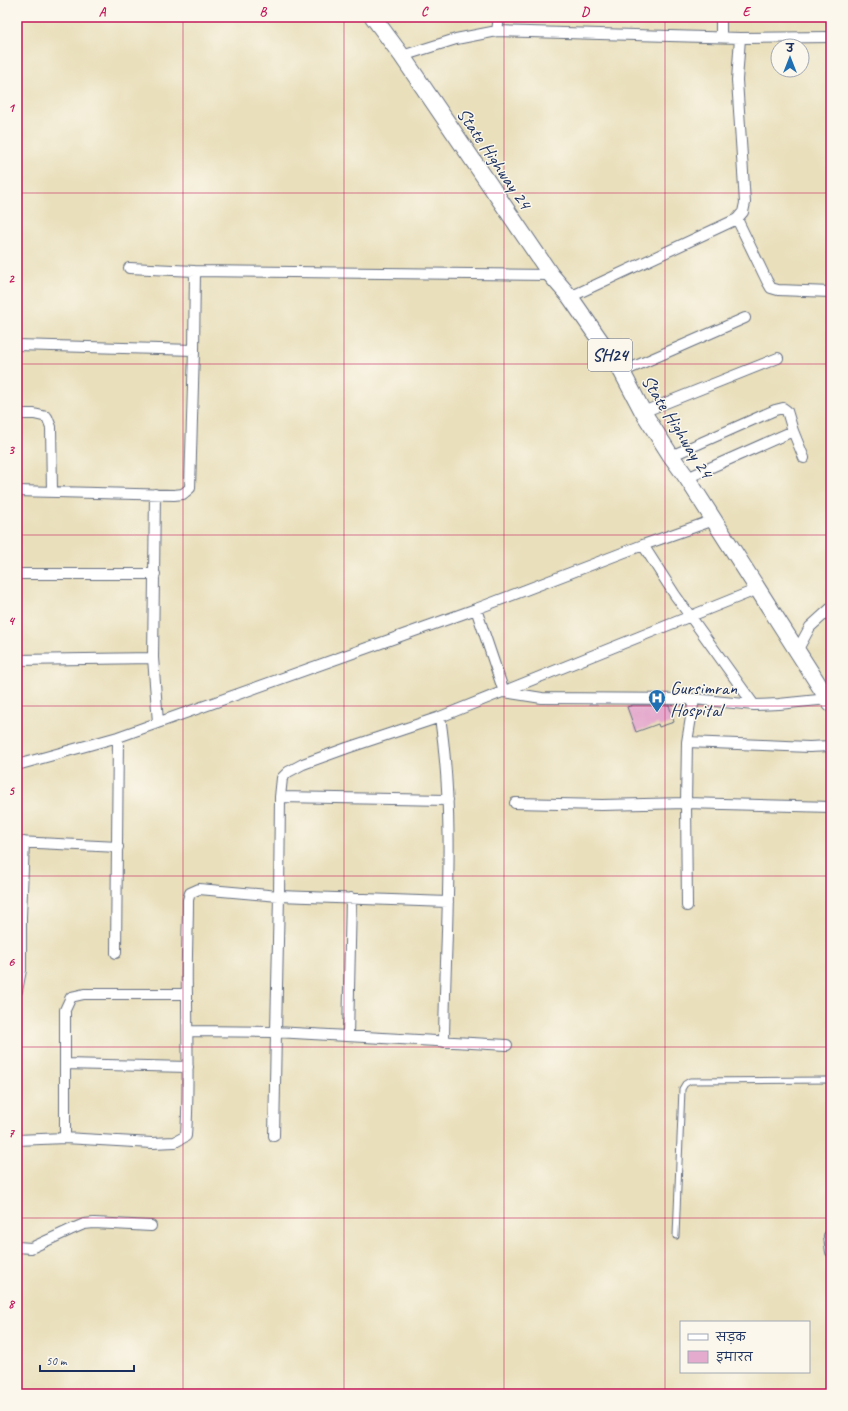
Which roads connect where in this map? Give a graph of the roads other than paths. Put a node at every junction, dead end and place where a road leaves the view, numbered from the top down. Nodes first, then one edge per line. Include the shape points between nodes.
1 (373, 17) edge
2 (499, 17) edge
3 (721, 17) edge
4 (497, 31) junction
5 (721, 37) junction
6 (831, 37) edge
7 (740, 38) junction
8 (402, 56) junction
9 (737, 219) junction
10 (129, 268) dead end
11 (195, 271) junction
12 (551, 275) junction
13 (831, 292) edge
14 (570, 296) junction
15 (745, 318) dead end
16 (17, 345) edge
17 (194, 350) junction
18 (778, 358) dead end
19 (622, 372) junction
20 (643, 412) junction
21 (17, 414) edge
22 (793, 431) junction
23 (671, 456) junction
24 (804, 458) dead end
25 (687, 478) junction
26 (17, 491) edge
27 (52, 491) junction
28 (155, 494) junction
29 (714, 520) junction
30 (642, 545) junction
31 (17, 574) edge
32 (155, 574) junction
33 (758, 589) junction
34 (476, 608) junction
35 (831, 608) edge
36 (691, 616) junction
37 (797, 651) junction
38 (153, 658) junction
39 (17, 660) edge
40 (504, 692) junction
41 (694, 699) junction
42 (830, 702) edge
43 (754, 705) junction
44 (440, 717) junction
45 (158, 722) junction
46 (118, 737) junction
47 (687, 742) junction
48 (831, 746) edge
49 (17, 766) edge
50 (280, 798) junction
51 (448, 800) junction
52 (515, 803) dead end
53 (686, 803) junction
54 (831, 807) edge
55 (20, 842) edge
56 (118, 847) junction
57 (279, 896) junction
58 (351, 898) junction
59 (448, 902) junction
60 (687, 906) dead end
61 (116, 953) dead end
62 (17, 991) edge
63 (186, 994) junction
64 (188, 1030) junction
65 (276, 1032) junction
66 (348, 1036) junction
67 (444, 1042) junction
68 (507, 1045) dead end
69 (65, 1064) junction
70 (188, 1067) junction
71 (831, 1080) edge
72 (274, 1136) dead end
73 (65, 1138) junction
74 (17, 1140) edge
75 (151, 1226) dead end
76 (676, 1236) dead end
77 (829, 1236) dead end
78 (17, 1247) edge
79 (831, 1252) edge

1 - 8 main road, State Highway 24 / SH24
2 - 4 street
3 - 5 street
4 - 5 street
4 - 8 street via 456,39
5 - 7 street
6 - 7 street
7 - 9 street via 737,80 745,203 743,212
8 - 12 main road, State Highway 24 / SH24
9 - 13 street via 771,288
9 - 14 street
10 - 11 street
11 - 12 street
11 - 17 street
12 - 14 main road, State Highway 24 / SH24
14 - 19 main road, State Highway 24 / SH24
15 - 19 street
16 - 17 street
17 - 28 street via 190,488 183,494
18 - 20 street
19 - 20 main road, State Highway 24 / SH24
20 - 23 main road, State Highway 24 / SH24
21 - 27 street via 47,417 51,427
22 - 23 street via 787,411 783,408
22 - 24 street
22 - 25 street
23 - 25 main road, State Highway 24 / SH24
25 - 29 main road, State Highway 24 / SH24
26 - 27 street
27 - 28 street
28 - 32 street
29 - 30 street
29 - 33 main road, State Highway 24 / SH24
30 - 34 street
30 - 36 street
31 - 32 street
32 - 38 street
33 - 36 street
33 - 37 main road, State Highway 24 / SH24
34 - 40 street
34 - 45 street
35 - 37 street via 810,626
36 - 40 street
36 - 43 street
37 - 42 main road, State Highway 24 / SH24
38 - 39 street
38 - 45 street
40 - 41 street via 542,698
40 - 44 street
41 - 43 street
41 - 47 street
42 - 43 street
44 - 50 street via 303,764 282,778
44 - 51 street via 446,754
45 - 46 street
46 - 49 street
46 - 56 street
47 - 48 street
47 - 53 street
50 - 51 street
50 - 57 street
51 - 59 street
52 - 53 street
53 - 54 street
53 - 60 street
55 - 56 street
55 - 62 street via 21,970
56 - 61 street
57 - 58 street
57 - 63 street via 199,889 190,893
57 - 65 street
58 - 59 street
58 - 66 street
59 - 67 street
63 - 64 street
63 - 69 street via 84,994 71,997 65,1010
64 - 65 street
64 - 70 street
65 - 66 street
65 - 72 street
66 - 67 street
67 - 68 street
69 - 70 street
69 - 73 street
70 - 73 street via 186,1136 175,1142 152,1143
71 - 76 lane via 690,1081 685,1084 682,1089
73 - 74 street
75 - 78 street via 84,1224 31,1248
77 - 79 street

